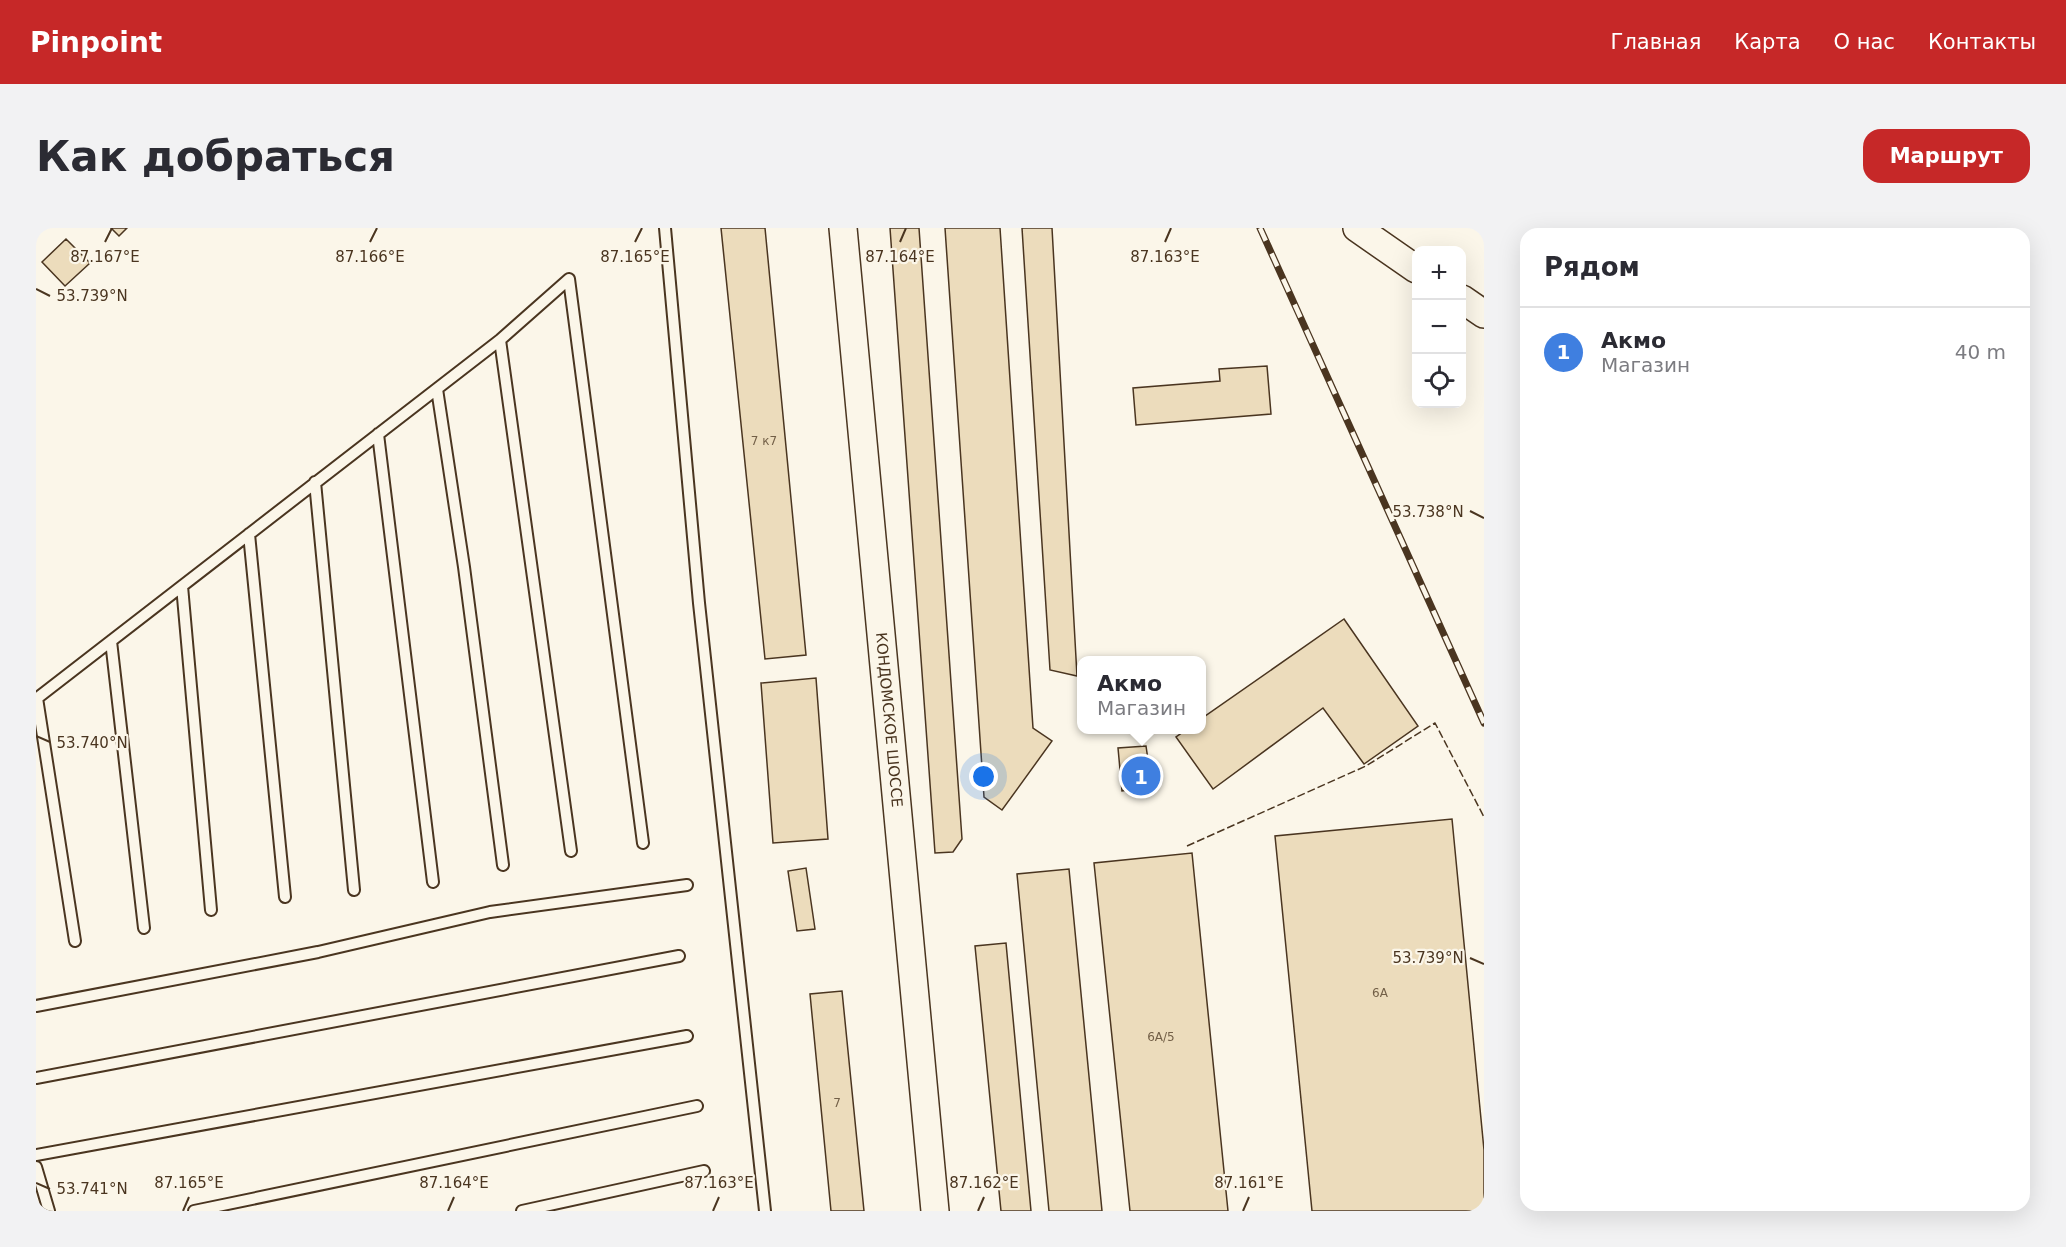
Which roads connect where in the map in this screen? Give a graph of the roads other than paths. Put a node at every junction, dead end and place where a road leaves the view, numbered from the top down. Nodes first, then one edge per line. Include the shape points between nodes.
1 (665, 228) edge
2 (843, 228) edge
3 (1357, 228) edge
4 (1412, 266) edge
5 (1463, 300) edge
6 (1484, 314) edge
7 (501, 340) junction
8 (437, 389) junction
9 (378, 434) junction
10 (315, 482) junction
11 (249, 534) junction
12 (182, 586) junction
13 (111, 641) junction
14 (37, 699) edge
15 (643, 843) dead end
16 (571, 851) dead end
17 (503, 865) dead end
18 (433, 882) dead end
19 (687, 885) dead end
20 (354, 890) dead end
21 (285, 897) dead end
22 (211, 910) dead end
23 (144, 927) dead end
24 (75, 942) dead end
25 (680, 956) dead end
26 (36, 1006) edge
27 (687, 1036) dead end
28 (36, 1078) edge
29 (698, 1106) dead end
30 (36, 1155) edge
31 (36, 1167) edge
32 (704, 1171) dead end
33 (49, 1211) edge
34 (194, 1211) edge
35 (522, 1211) edge
36 (765, 1211) edge
37 (935, 1211) edge

1 - 36 lane via 699,603
2 - 37 street, КОНДОМСКОЕ ШОССЕ
3 - 4 street
5 - 6 street
7 - 8 lane
7 - 15 lane via 569,279
7 - 16 lane
8 - 9 lane
8 - 17 lane
9 - 10 lane
9 - 18 lane
10 - 11 lane
10 - 20 lane
11 - 12 lane
11 - 21 lane
12 - 13 lane
12 - 22 lane
13 - 14 lane
13 - 23 lane
14 - 24 lane
19 - 26 lane via 490,912 318,952
25 - 28 lane
27 - 30 lane
29 - 34 lane
31 - 33 lane
32 - 35 lane

